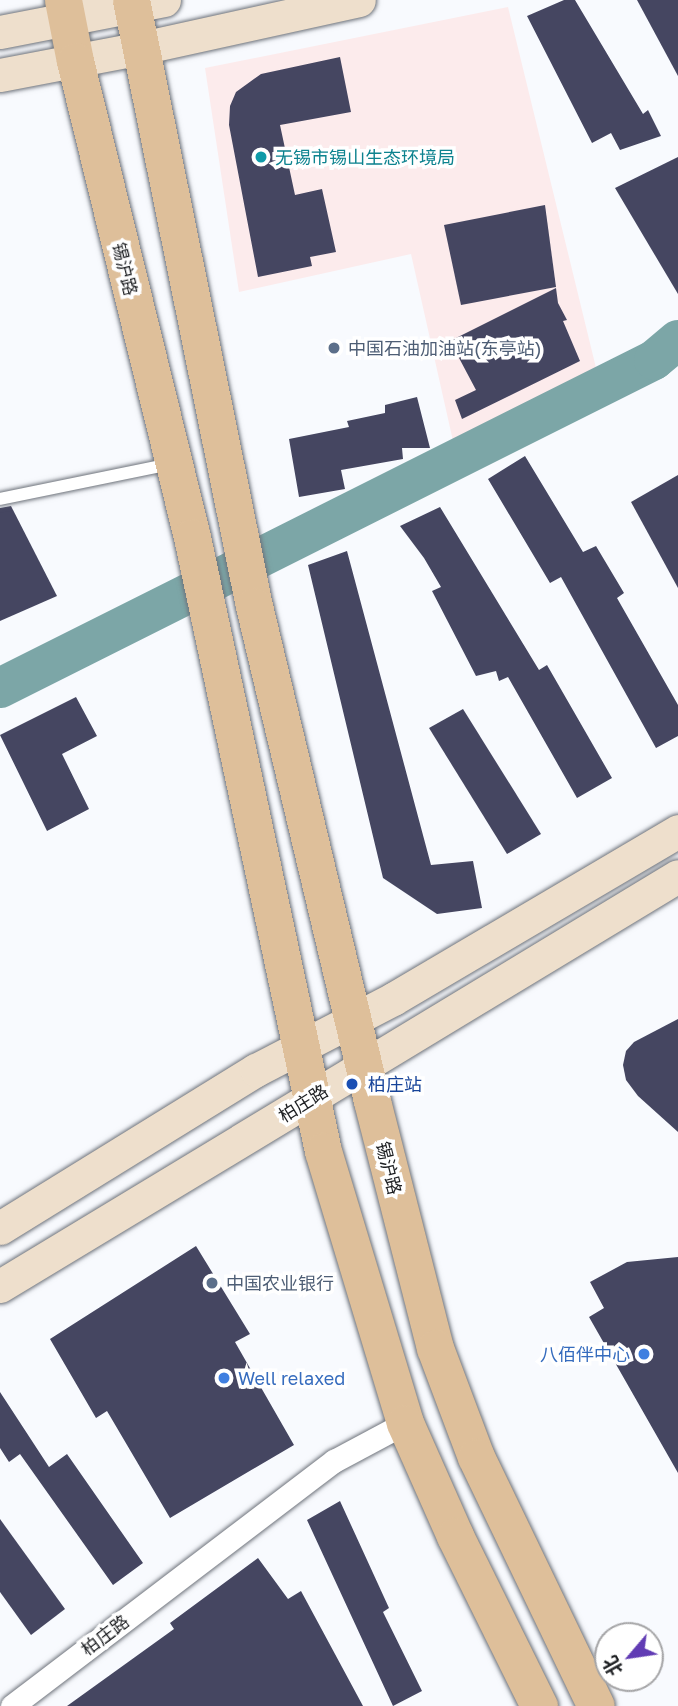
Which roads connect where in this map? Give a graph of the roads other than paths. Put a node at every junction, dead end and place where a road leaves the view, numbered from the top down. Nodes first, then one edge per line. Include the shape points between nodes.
1 (359, 0) edge
2 (142, 2) edge
3 (65, 10) edge
4 (0, 32) edge
5 (141, 48) junction
6 (75, 61) junction
7 (0, 75) edge
8 (173, 464) junction
9 (0, 499) edge
10 (678, 831) edge
11 (678, 876) edge
12 (353, 1020) junction
13 (302, 1047) junction
14 (364, 1065) junction
15 (312, 1097) junction
16 (0, 1228) edge
17 (0, 1286) edge
18 (405, 1423) junction
19 (12, 1706) edge
20 (539, 1706) edge
21 (596, 1706) edge

1 - 5 street
2 - 3 street
2 - 5 main road, 锡沪路
3 - 4 street
3 - 6 main road, 锡沪路
5 - 6 street
5 - 12 main road, 锡沪路 via 254,606
6 - 7 street
6 - 8 main road, 锡沪路
8 - 9 lane
8 - 13 main road, 锡沪路
10 - 12 street
11 - 14 street, 柏庄路
12 - 13 street
12 - 14 main road, 锡沪路
13 - 15 main road
13 - 16 street via 256,1070
14 - 15 street, 柏庄路
14 - 21 main road, 锡沪路 via 435,1348 476,1457
15 - 17 street, 柏庄路
15 - 18 main road via 330,1176
18 - 19 street, 柏庄路 via 334,1461
18 - 20 main road

